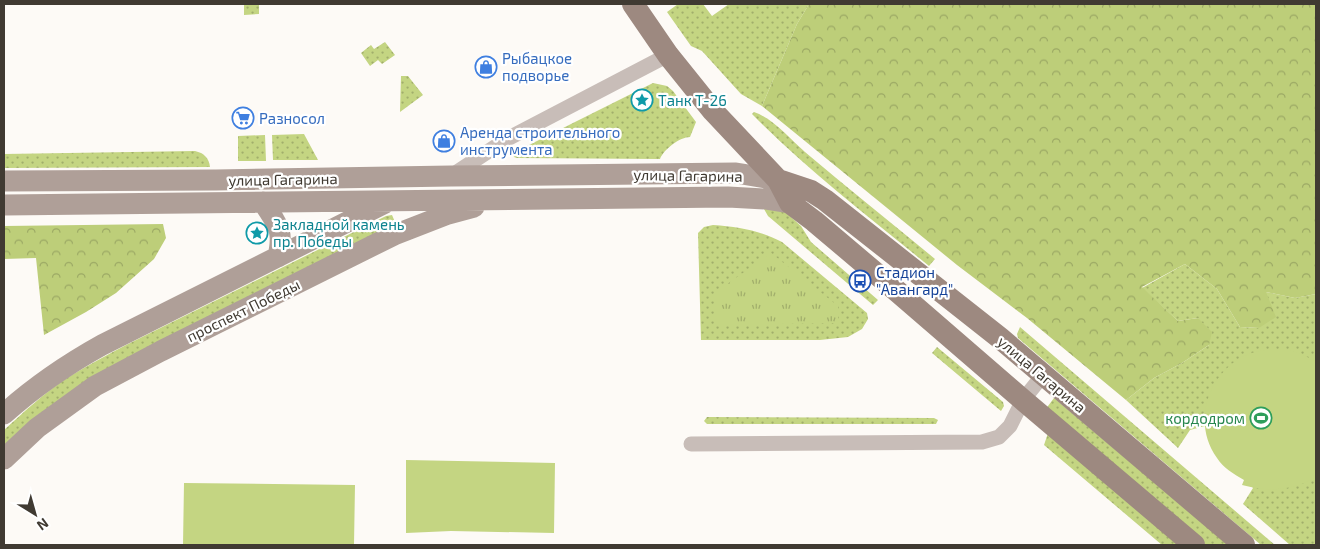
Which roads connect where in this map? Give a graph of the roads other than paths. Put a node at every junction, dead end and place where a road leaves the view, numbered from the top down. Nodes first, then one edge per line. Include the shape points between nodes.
1 (633, 4) edge
2 (668, 56) junction
3 (450, 176) junction
4 (373, 177) junction
5 (778, 180) junction
6 (4, 181) edge
7 (504, 199) junction
8 (389, 201) junction
9 (264, 202) junction
10 (790, 203) junction
11 (4, 205) edge
12 (398, 234) junction
13 (278, 257) junction
14 (1043, 375) junction
15 (1023, 400) junction
16 (4, 414) edge
17 (691, 444) dead end
18 (4, 459) edge
19 (1194, 545) edge
20 (1244, 545) edge

1 - 2 main road
2 - 3 street via 507,139
2 - 5 main road via 713,111
3 - 4 main road, улица Гагарина
3 - 5 main road, улица Гагарина via 736,173
3 - 8 main road, проспект Победы
4 - 6 main road, улица Гагарина
4 - 8 main road
5 - 10 main road
5 - 14 main road, улица Гагарина via 811,191 825,200
7 - 8 main road, улица Гагарина
7 - 10 main road, улица Гагарина via 728,197 765,198
7 - 12 main road, проспект Победы via 448,214
8 - 9 main road, улица Гагарина
8 - 12 main road via 403,222
8 - 13 main road, проспект Победы
9 - 11 main road, улица Гагарина
9 - 13 main road via 279,229
10 - 15 main road, улица Гагарина via 891,285
12 - 18 main road, проспект Победы via 95,386 37,428
13 - 16 main road, проспект Победы via 74,361 46,379
14 - 15 street
14 - 20 main road, улица Гагарина
15 - 17 street via 1010,426 999,437 982,442
15 - 19 main road, улица Гагарина

